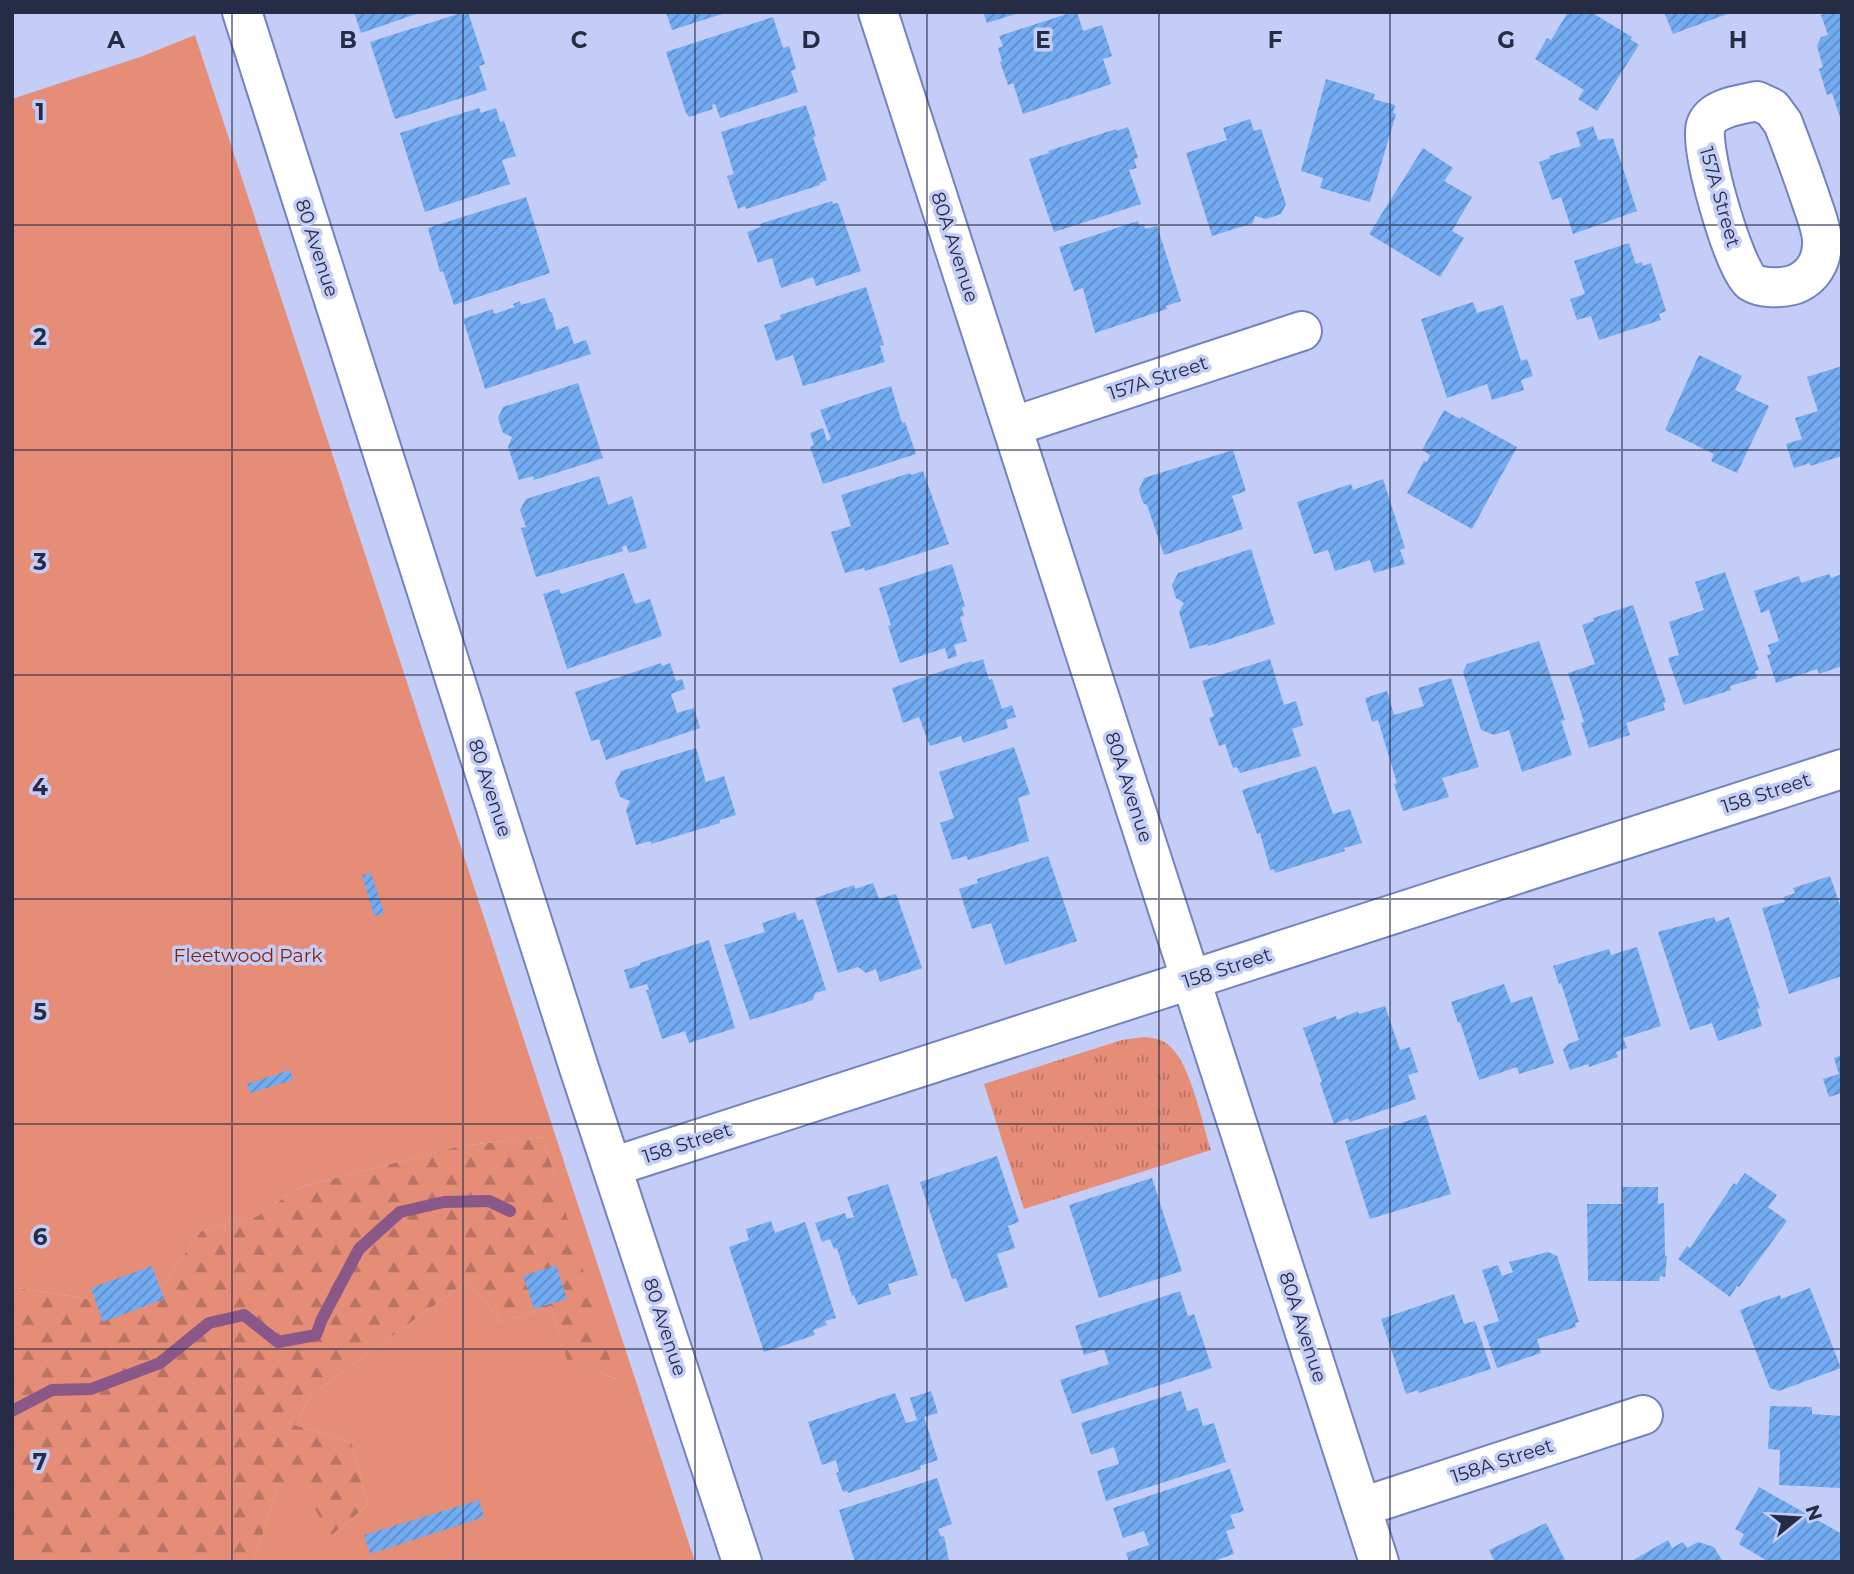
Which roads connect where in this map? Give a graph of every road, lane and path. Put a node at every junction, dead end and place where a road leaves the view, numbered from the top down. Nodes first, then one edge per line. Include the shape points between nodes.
1 (242, 12) edge
2 (878, 12) edge
3 (1832, 228) edge
4 (1302, 331) dead end
5 (1014, 426) junction
6 (1842, 769) edge
7 (1190, 980) junction
8 (612, 1167) junction
9 (1643, 1415) dead end
10 (1362, 1507) junction
11 (743, 1562) edge
12 (1379, 1562) edge

1 - 8 street, 80 Avenue
2 - 5 street, 80A Avenue
3 - 3 street, 157A Street via 1808,278 1777,287 1751,282 1742,271 1722,216 1705,152 1703,137 1710,117 1757,101 1772,107
4 - 5 street, 157A Street
5 - 7 street, 80A Avenue
6 - 7 street, 158 Street
7 - 8 street, 158 Street
7 - 10 street, 80A Avenue
8 - 11 street, 80 Avenue
9 - 10 street, 158A Street
10 - 12 street, 80A Avenue

